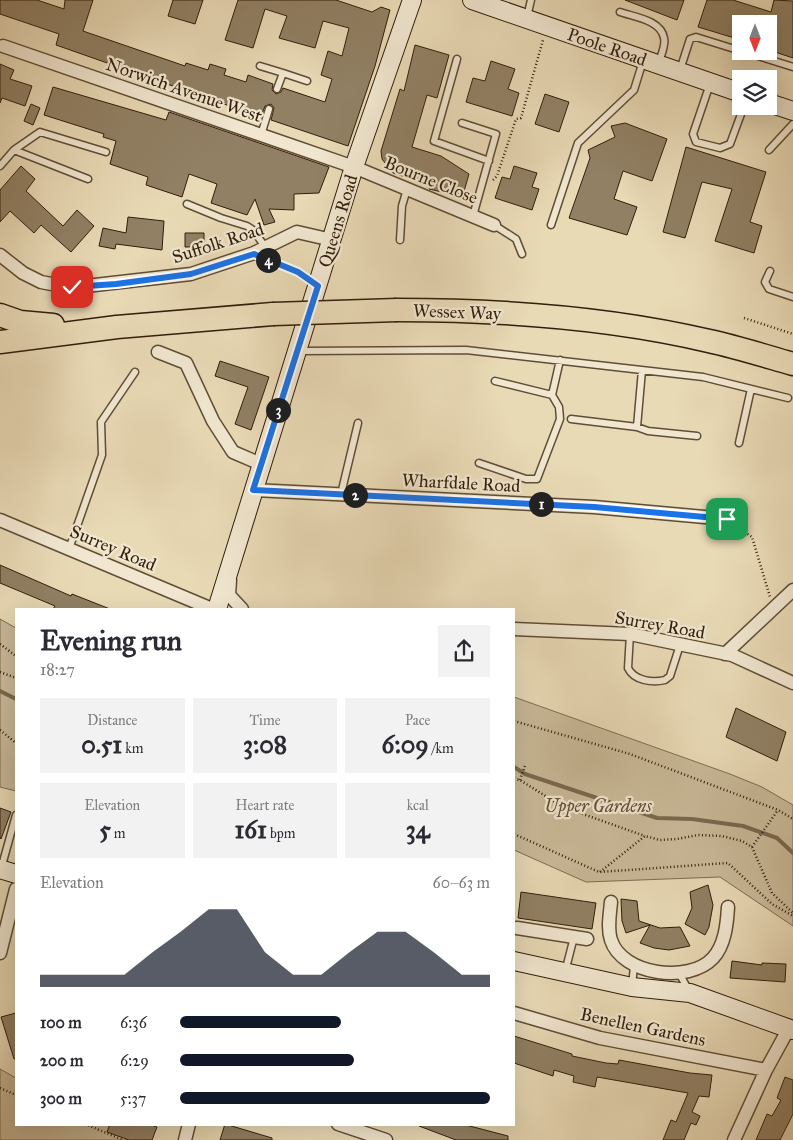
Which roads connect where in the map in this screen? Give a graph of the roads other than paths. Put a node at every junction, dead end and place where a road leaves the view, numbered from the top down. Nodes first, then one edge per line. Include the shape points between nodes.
1 (412, 0) edge
2 (472, 0) edge
3 (531, 0) edge
4 (620, 12) dead end
5 (527, 19) junction
6 (3, 46) dead end
7 (732, 48) edge
8 (457, 59) dead end
9 (771, 60) edge
10 (651, 62) junction
11 (260, 66) dead end
12 (793, 67) edge
13 (679, 72) junction
14 (283, 73) junction
15 (307, 81) dead end
16 (710, 82) junction
17 (277, 89) dead end
18 (732, 90) edge
19 (777, 106) edge
20 (269, 109) dead end
21 (793, 111) edge
22 (741, 115) edge
23 (462, 122) dead end
24 (793, 124) edge
25 (261, 135) junction
26 (14, 150) junction
27 (769, 150) dead end
28 (106, 152) dead end
29 (489, 161) junction
30 (0, 166) edge
31 (354, 167) junction
32 (88, 179) dead end
33 (407, 189) junction
34 (187, 204) dead end
35 (473, 216) junction
36 (494, 225) joint
37 (551, 225) dead end
38 (332, 240) junction
39 (400, 240) dead end
40 (260, 251) junction
41 (522, 254) dead end
42 (0, 255) edge
43 (770, 271) dead end
44 (793, 297) edge
45 (0, 315) edge
46 (117, 327) junction
47 (0, 342) edge
48 (296, 351) junction
49 (158, 352) dead end
50 (560, 360) junction
51 (793, 364) edge
52 (642, 370) junction
53 (134, 372) dead end
54 (495, 381) dead end
55 (751, 389) junction
56 (552, 396) junction
57 (788, 398) dead end
58 (571, 419) dead end
59 (358, 423) dead end
60 (637, 427) junction
61 (698, 436) dead end
62 (739, 443) dead end
63 (479, 463) dead end
64 (261, 464) junction
65 (253, 490) junction
66 (341, 494) junction
67 (727, 519) road end
68 (0, 520) edge
69 (69, 549) junction
70 (233, 558) junction
71 (793, 590) edge
72 (210, 608) edge
73 (217, 608) edge
74 (241, 608) edge
75 (515, 630) edge
76 (630, 634) junction
77 (680, 645) junction
78 (725, 654) junction
79 (793, 683) edge
80 (15, 820) edge
81 (6, 870) edge
82 (15, 893) edge
83 (611, 902) dead end
84 (728, 907) dead end
85 (517, 928) dead end
86 (574, 936) junction
87 (587, 939) dead end
88 (0, 953) edge
89 (515, 961) edge
90 (634, 966) junction
91 (565, 972) junction
92 (678, 973) junction
93 (632, 987) junction
94 (690, 993) junction
95 (515, 1013) edge
96 (791, 1029) edge
97 (766, 1070) junction
98 (188, 1126) edge
99 (344, 1126) edge
100 (185, 1140) edge
101 (386, 1140) edge
102 (734, 1140) edge

1 - 31 street, Queens Road
2 - 5 street, Poole Road
3 - 5 lane
4 - 10 lane via 652,23 663,34 664,43
5 - 10 street, Poole Road
6 - 25 street, Norwich Avenue West
7 - 13 lane via 696,37 690,39
8 - 29 lane via 434,141
9 - 12 lane
10 - 13 street, Poole Road
10 - 37 lane via 634,90 578,143
11 - 14 lane
13 - 16 street, Poole Road
14 - 15 lane
14 - 17 lane
16 - 18 street, Poole Road
16 - 22 lane via 693,134 696,142 720,148 730,144
19 - 21 street
20 - 25 lane
23 - 29 lane via 496,134
24 - 27 lane
25 - 31 street, Norwich Avenue West
26 - 28 lane via 40,132
26 - 30 lane
26 - 32 lane
29 - 35 lane
31 - 33 street, Bourne Close
31 - 38 street, Queens Road
33 - 35 street, Bourne Close
33 - 39 lane via 402,206
34 - 40 lane via 247,226 253,230
35 - 36 street, Bourne Close
36 - 41 lane via 516,239
38 - 40 street, Suffolk Road via 297,232
38 - 48 street, Queens Road
40 - 42 street, Suffolk Road via 191,274 72,287 33,279
43 - 44 lane via 765,282 769,289
45 - 46 highway, Wessex Way via 44,325
46 - 47 highway, Wessex Way
46 - 51 highway, Wessex Way, bridge via 273,314 397,310 495,312 598,322 710,341
48 - 50 lane via 466,350
48 - 64 street, Queens Road
49 - 64 street via 186,363 213,421 232,452
50 - 52 lane
50 - 56 lane
52 - 55 lane via 703,377
52 - 60 lane
53 - 69 lane via 102,422 102,455
54 - 56 lane
55 - 57 lane
55 - 62 lane
56 - 63 lane via 559,408 560,419 537,478 526,478
58 - 60 lane
59 - 66 lane
60 - 61 lane
64 - 65 street, Queens Road
65 - 66 street, Wharfdale Road
65 - 70 street, Queens Road
66 - 67 street, Wharfdale Road via 594,507
68 - 69 street, Surrey Road
69 - 72 street, Surrey Road
70 - 73 street, Queens Road
70 - 74 street, Queens Road via 230,595
71 - 78 street
75 - 76 street, Surrey Road
76 - 77 street, Surrey Road
76 - 77 lane via 628,668 639,678 649,681 665,680 670,676
77 - 78 street, Surrey Road
78 - 79 street, Surrey Road
80 - 81 lane
82 - 88 street
83 - 90 street via 611,939 618,953
84 - 92 street via 723,940 714,958
85 - 86 street
86 - 87 street
86 - 91 lane
89 - 91 street
90 - 92 street
90 - 93 lane
91 - 93 street
92 - 94 lane
93 - 94 street
94 - 96 street
95 - 97 street, Benellen Gardens via 600,1038
96 - 97 street
97 - 102 street
98 - 100 street
99 - 101 street

